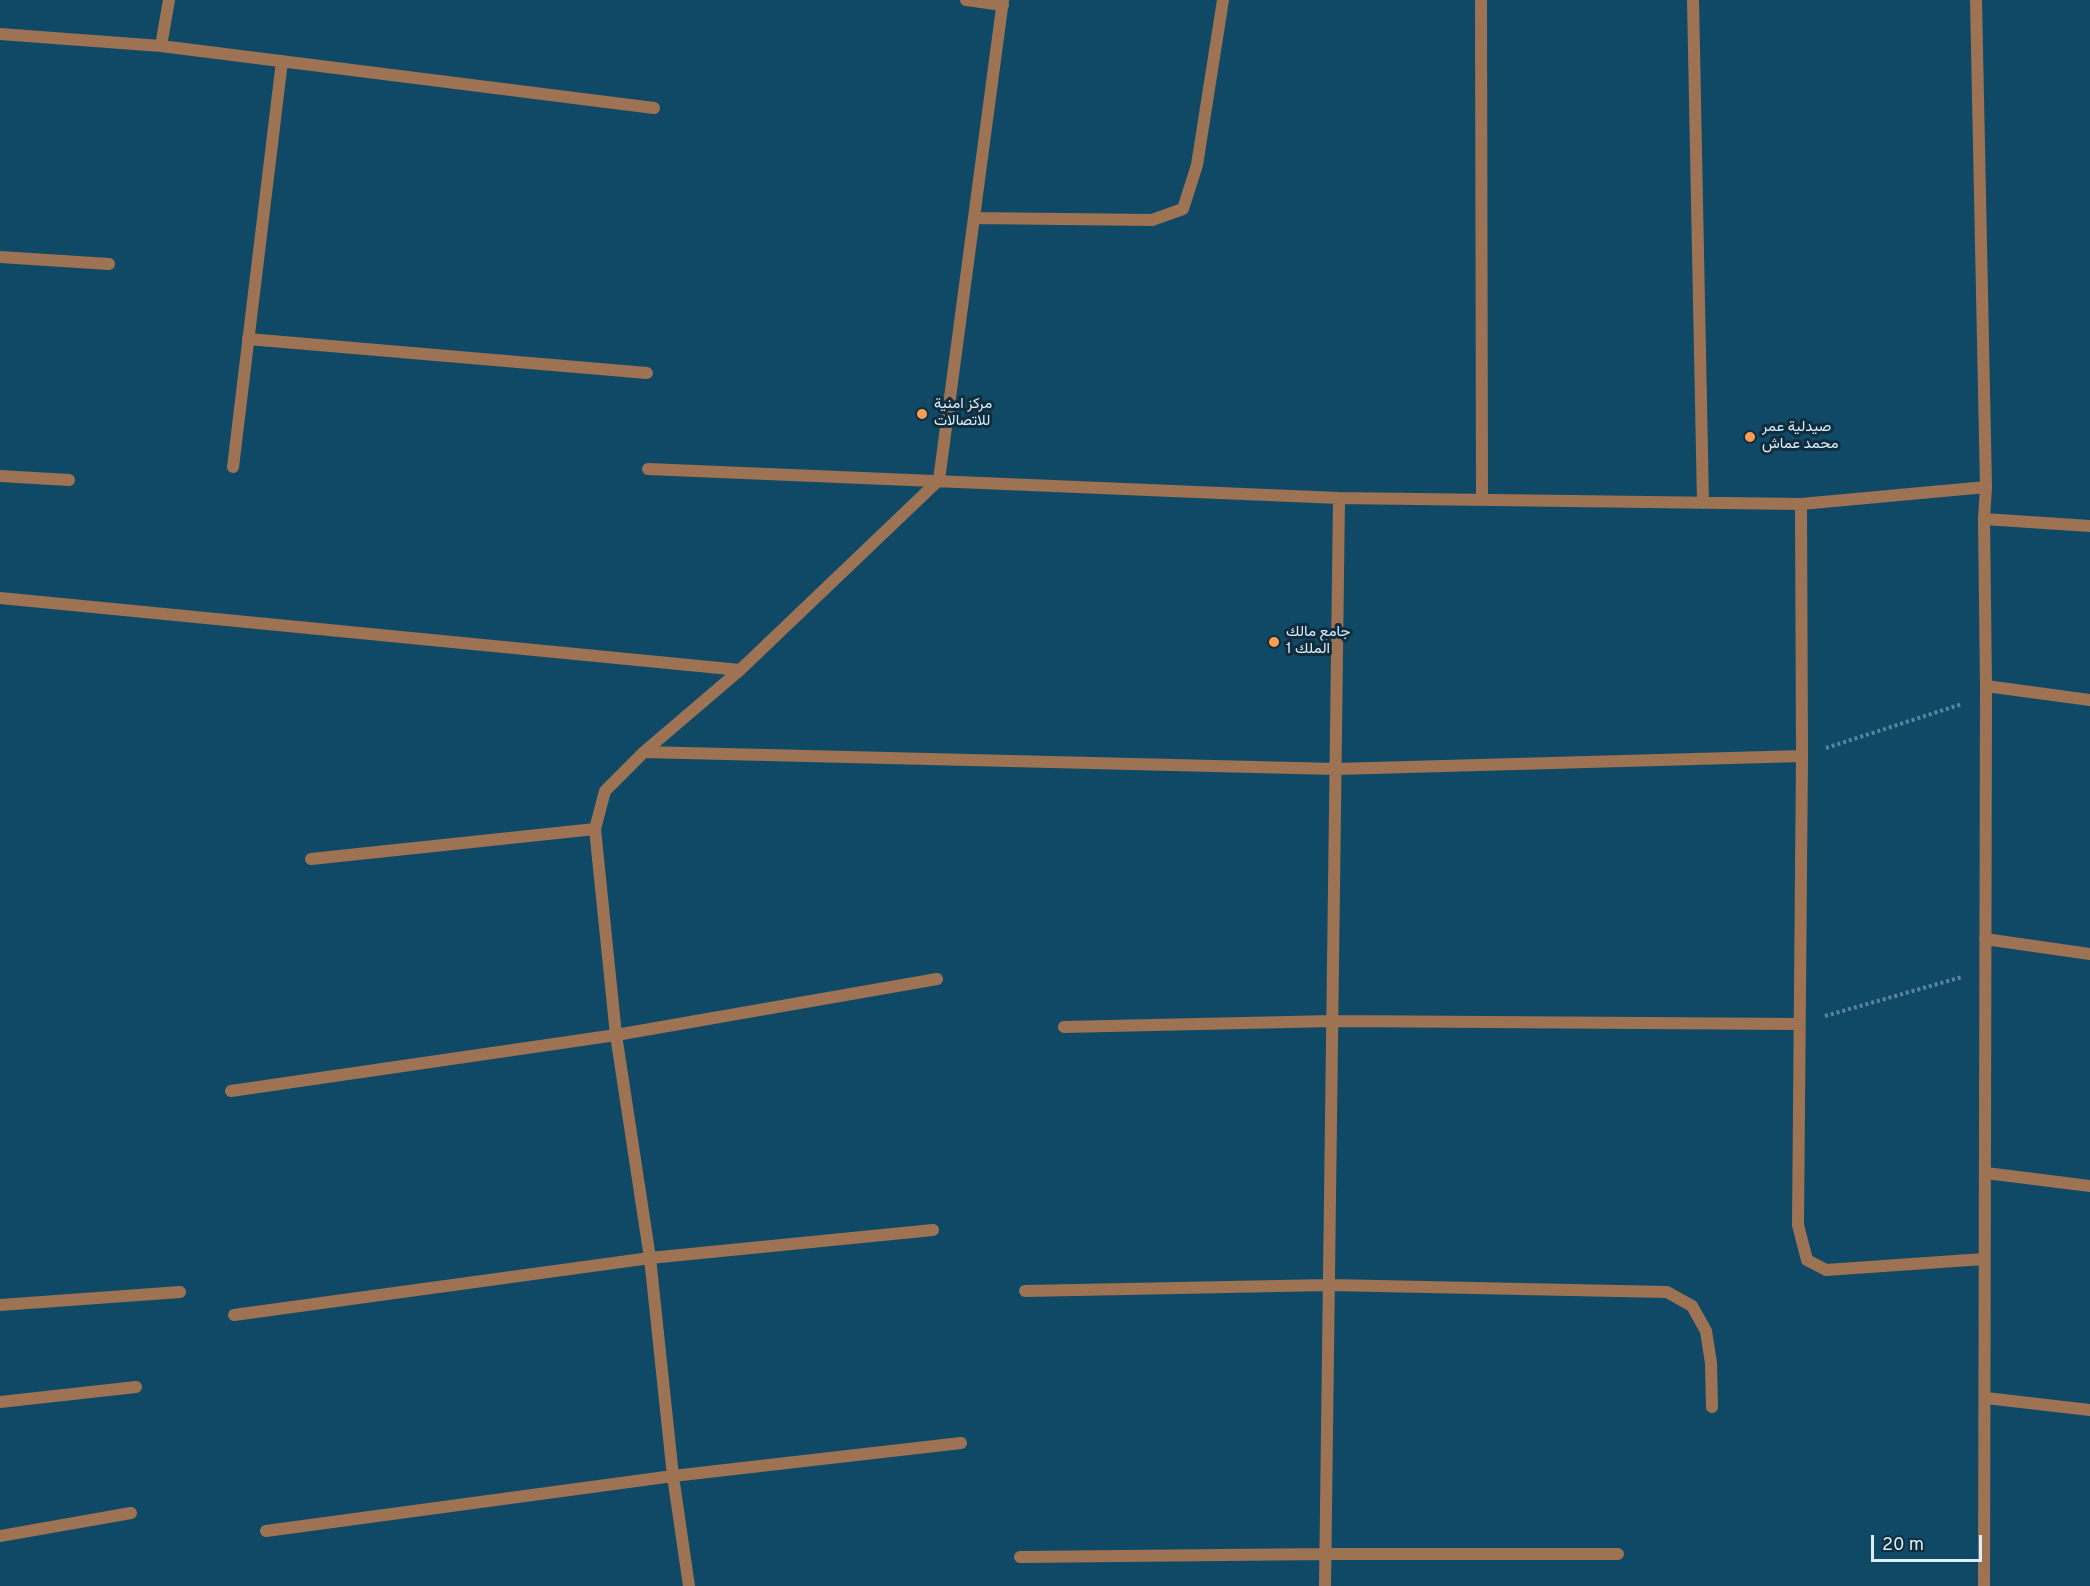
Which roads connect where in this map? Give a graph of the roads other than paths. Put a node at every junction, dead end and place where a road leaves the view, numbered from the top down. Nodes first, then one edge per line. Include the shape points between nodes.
1 (169, 0) edge
2 (966, 0) edge
3 (1223, 0) edge
4 (1481, 0) edge
5 (1693, 0) edge
6 (1976, 0) edge
7 (1003, 2) edge
8 (0, 34) edge
9 (161, 46) junction
10 (282, 61) junction
11 (654, 108) dead end
12 (974, 219) junction
13 (0, 257) edge
14 (109, 264) dead end
15 (248, 339) junction
16 (647, 373) dead end
17 (232, 467) dead end
18 (648, 469) dead end
19 (0, 476) edge
20 (69, 480) dead end
21 (939, 480) junction
22 (1986, 487) junction
23 (1339, 498) junction
24 (1482, 500) junction
25 (1703, 503) junction
26 (1801, 504) junction
27 (1984, 519) junction
28 (2090, 526) edge
29 (0, 598) edge
30 (740, 670) junction
31 (1986, 691) junction
32 (2090, 700) edge
33 (644, 752) junction
34 (1802, 756) junction
35 (1336, 769) junction
36 (595, 830) junction
37 (312, 859) dead end
38 (1985, 939) junction
39 (2090, 954) edge
40 (936, 979) dead end
41 (1333, 1021) junction
42 (1798, 1024) junction
43 (1064, 1027) dead end
44 (616, 1035) junction
45 (231, 1091) dead end
46 (1986, 1173) junction
47 (2090, 1186) edge
48 (933, 1230) dead end
49 (650, 1258) junction
50 (1984, 1259) junction
51 (1329, 1285) junction
52 (1025, 1291) dead end
53 (180, 1292) dead end
54 (0, 1305) edge
55 (234, 1315) dead end
56 (136, 1387) dead end
57 (1986, 1398) junction
58 (0, 1402) edge
59 (1712, 1407) dead end
60 (2090, 1410) edge
61 (961, 1443) dead end
62 (673, 1476) junction
63 (131, 1513) dead end
64 (266, 1531) dead end
65 (0, 1536) edge
66 (1325, 1554) junction
67 (1618, 1554) dead end
68 (1020, 1557) dead end
69 (689, 1586) edge
70 (1325, 1586) edge
71 (1984, 1586) edge

1 - 9 street
2 - 7 street
3 - 12 street via 1197,165 1183,209 1152,220
4 - 24 street
5 - 25 street
6 - 22 street
7 - 12 street
8 - 9 street
9 - 10 street
10 - 11 street
10 - 15 street
12 - 21 street
13 - 14 street
15 - 16 street
15 - 17 street
18 - 21 street
19 - 20 street
21 - 23 street
21 - 30 street
22 - 26 street
22 - 27 street
23 - 24 street
23 - 35 street
24 - 25 street
25 - 26 street
26 - 34 street
27 - 28 street
27 - 31 street
29 - 30 street
30 - 33 street
31 - 32 street
31 - 38 street
33 - 35 street
33 - 36 street via 605,791
34 - 35 street
34 - 42 street
35 - 41 street
36 - 37 street
36 - 44 street
38 - 39 street
38 - 46 street
40 - 44 street
41 - 42 street
41 - 43 street
41 - 51 street
42 - 50 street via 1798,1225 1807,1260 1826,1270
44 - 45 street
44 - 49 street
46 - 47 street
46 - 50 street
48 - 49 street
49 - 55 street
49 - 62 street
50 - 57 street
51 - 52 street
51 - 59 street via 1667,1292 1692,1306 1706,1331
51 - 66 street
53 - 54 street
56 - 58 street
57 - 60 street
57 - 71 street
61 - 62 street
62 - 64 street
62 - 69 street
63 - 65 street
66 - 67 street
66 - 68 street
66 - 70 street

